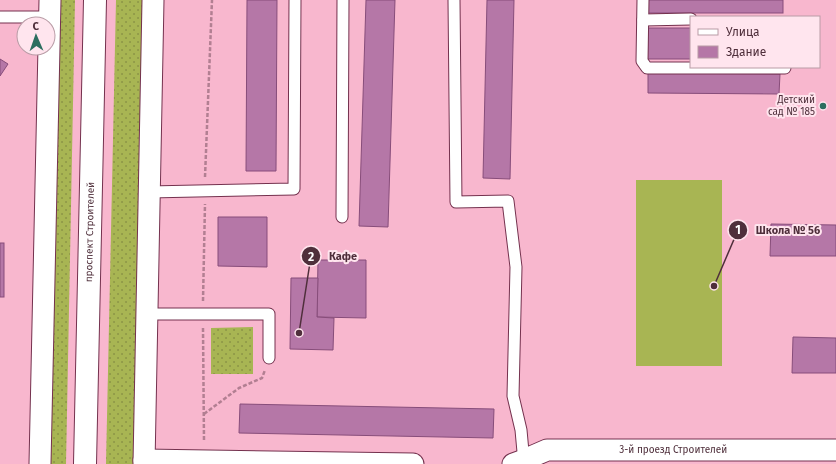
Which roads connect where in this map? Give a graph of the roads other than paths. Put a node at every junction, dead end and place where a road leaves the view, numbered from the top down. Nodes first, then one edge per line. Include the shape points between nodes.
1 (95, 0) edge
2 (153, 0) edge
3 (295, 0) edge
4 (343, 0) edge
5 (454, 0) edge
6 (643, 0) edge
7 (49, 8) edge
8 (0, 16) edge
9 (690, 19) edge
10 (643, 20) junction
11 (785, 68) dead end
12 (149, 192) junction
13 (342, 217) dead end
14 (147, 314) junction
15 (268, 358) road end
16 (836, 450) edge
17 (144, 462) edge
18 (520, 463) edge
19 (40, 464) edge
20 (85, 464) edge
21 (413, 464) edge

1 - 20 main road, проспект Строителей
2 - 12 street
3 - 12 lane via 294,189
4 - 13 lane
5 - 18 lane via 456,202 508,201 516,266 513,396 521,430
6 - 10 lane
7 - 8 lane
7 - 19 street
9 - 10 lane
10 - 11 lane via 642,61 647,68
12 - 14 street
14 - 15 lane via 269,314
14 - 17 street
16 - 18 street, 3-й проезд Строителей via 547,450
17 - 21 street via 203,460

